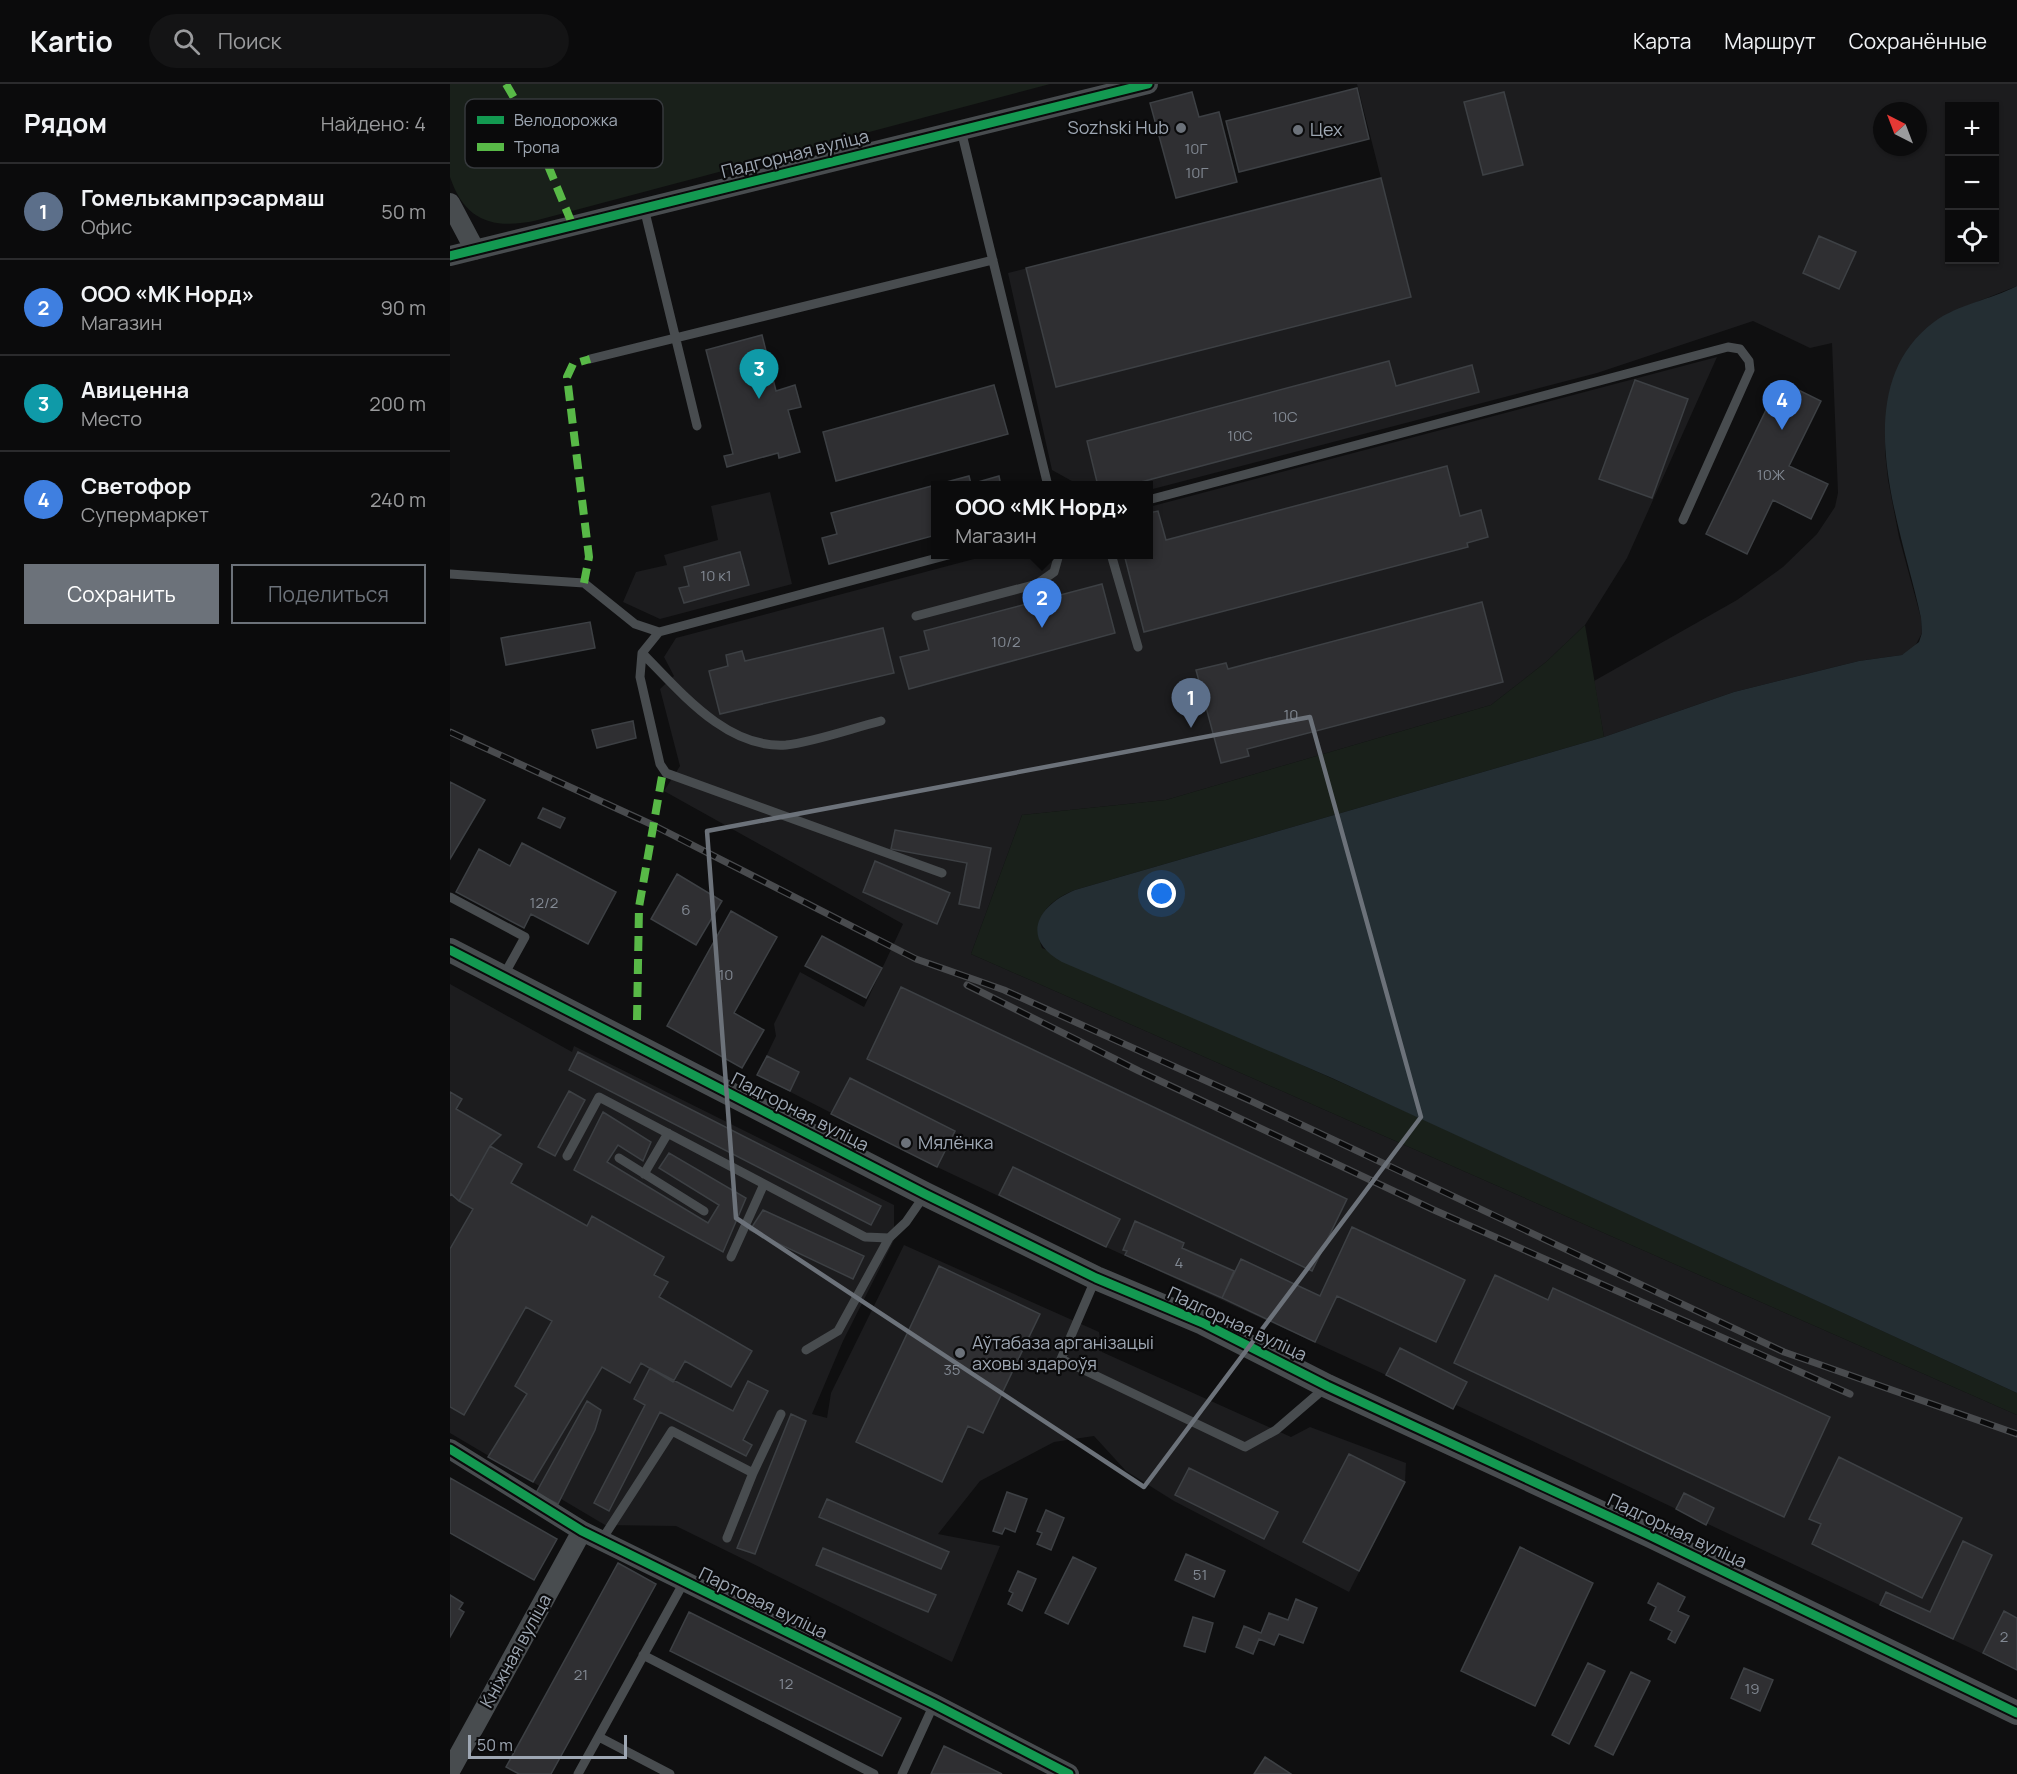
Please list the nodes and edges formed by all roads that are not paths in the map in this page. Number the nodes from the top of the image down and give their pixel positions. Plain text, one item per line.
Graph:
1 (1148, 84) edge
2 (961, 130) junction
3 (450, 202) edge
4 (644, 208) junction
5 (475, 250) junction
6 (450, 256) edge
7 (993, 260) junction
8 (675, 338) junction
9 (590, 359) dead end
10 (697, 426) dead end
11 (1047, 481) edge
12 (1153, 499) edge
13 (1683, 520) dead end
14 (937, 559) edge
15 (1058, 559) edge
16 (1112, 559) edge
17 (450, 574) edge
18 (916, 616) dead end
19 (658, 632) junction
20 (1138, 647) dead end
21 (642, 653) junction
22 (881, 721) dead end
23 (942, 873) dead end
24 (450, 897) edge
25 (450, 950) edge
26 (503, 977) junction
27 (668, 1133) junction
28 (567, 1156) dead end
29 (619, 1158) dead end
30 (644, 1174) junction
31 (764, 1184) junction
32 (925, 1194) junction
33 (704, 1211) dead end
34 (889, 1238) junction
35 (731, 1257) dead end
36 (1096, 1278) junction
37 (806, 1350) dead end
38 (1327, 1386) junction
39 (781, 1414) dead end
40 (450, 1449) edge
41 (753, 1473) junction
42 (582, 1531) junction
43 (727, 1538) dead end
44 (601, 1541) junction
45 (684, 1582) junction
46 (644, 1655) junction
47 (934, 1704) junction
48 (2017, 1713) edge
49 (599, 1737) junction
50 (450, 1770) edge
51 (578, 1774) edge
52 (670, 1774) edge
53 (874, 1774) edge
54 (902, 1774) edge
55 (1069, 1774) edge

1 - 2 street, Падгорная вуліца
2 - 4 street, Падгорная вуліца
2 - 7 lane
3 - 5 street
4 - 5 street, Падгорная вуліца
4 - 8 lane
5 - 6 street, Падгорная вуліца
7 - 8 lane
7 - 11 lane
8 - 9 lane
8 - 10 lane
12 - 13 lane
14 - 19 lane
15 - 18 lane
16 - 20 lane
17 - 19 lane
19 - 21 lane
21 - 22 lane
21 - 23 lane
24 - 26 lane
25 - 26 street, Падгорная вуліца
26 - 32 street, Падгорная вуліца
27 - 28 lane
27 - 30 lane
27 - 31 lane
29 - 30 lane
30 - 33 lane
31 - 34 lane
31 - 35 lane
32 - 34 lane
32 - 36 street, Падгорная вуліца
34 - 37 lane
36 - 38 street, Падгорная вуліца
36 - 38 lane
38 - 48 street, Падгорная вуліца
39 - 41 lane
40 - 42 street, Партовая вуліца
41 - 43 lane
41 - 44 lane
42 - 44 street, Партовая вуліца
42 - 50 street, Кніжная вуліца
44 - 45 street, Партовая вуліца
45 - 46 lane
45 - 47 street, Партовая вуліца
46 - 49 lane
46 - 53 lane
47 - 54 lane
47 - 55 street, Партовая вуліца
49 - 51 lane
49 - 52 lane

